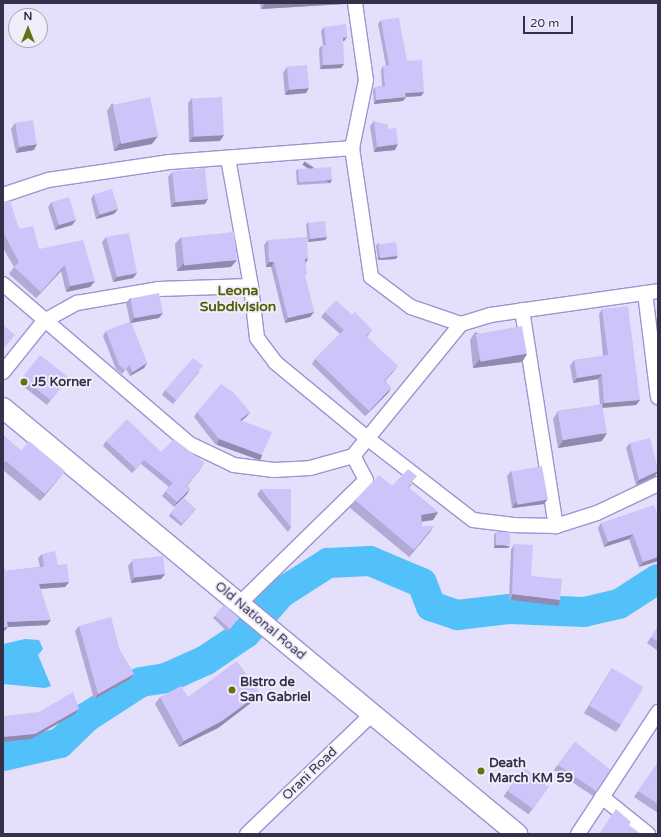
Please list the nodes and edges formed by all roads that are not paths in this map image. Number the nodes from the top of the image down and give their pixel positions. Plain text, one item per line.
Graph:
1 (355, 3) edge
2 (352, 148) junction
3 (228, 158) junction
4 (3, 195) edge
5 (3, 284) edge
6 (251, 286) junction
7 (652, 292) edge
8 (522, 310) junction
9 (44, 321) junction
10 (461, 324) junction
11 (3, 372) edge
12 (658, 397) edge
13 (3, 408) edge
14 (367, 438) junction
15 (353, 456) junction
16 (658, 484) edge
17 (556, 526) junction
18 (242, 606) junction
19 (658, 712) edge
20 (372, 714) junction
21 (602, 797) junction
22 (247, 834) edge
23 (517, 834) edge
24 (578, 834) edge
25 (648, 834) edge

1 - 2 street
2 - 3 street
2 - 10 street
3 - 4 street
3 - 6 street
5 - 9 street
6 - 9 street
6 - 14 street
7 - 8 street
7 - 12 street
8 - 10 street
8 - 17 street
9 - 11 street
9 - 15 street
10 - 14 street
13 - 18 main road, Old National Road
14 - 15 street
14 - 17 street
15 - 18 street
16 - 17 street
18 - 20 main road, Old National Road
19 - 21 street
20 - 22 street, Orani Road
20 - 23 main road, Old National Road
21 - 24 street
21 - 25 street

